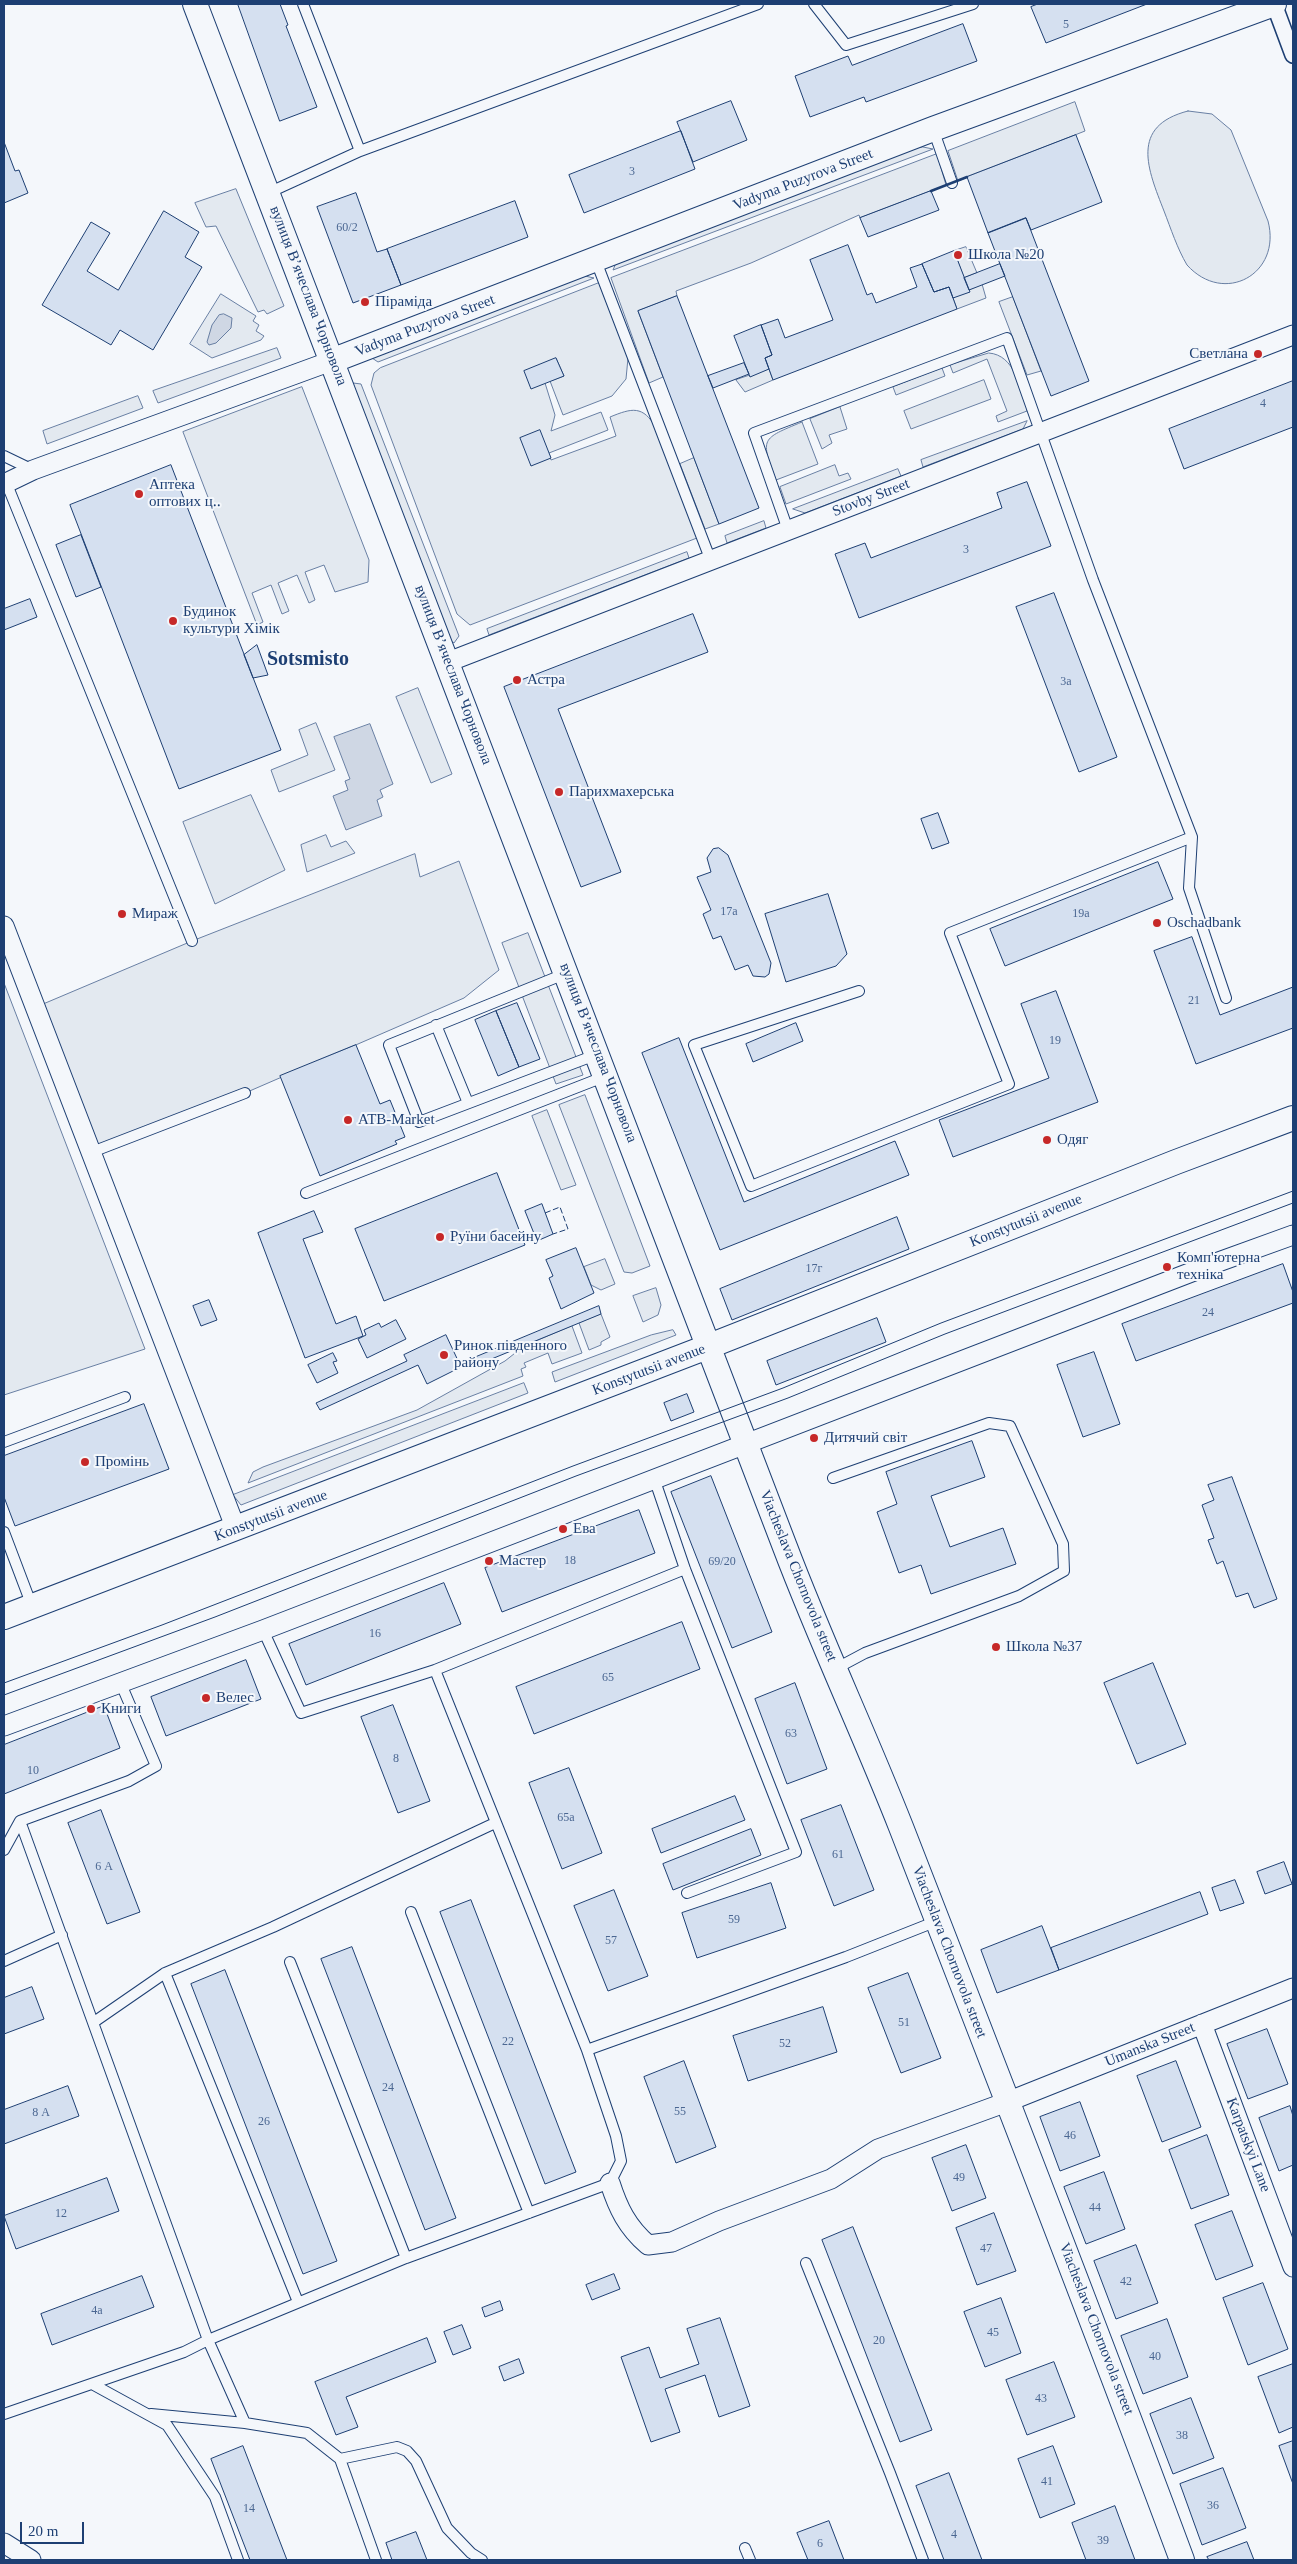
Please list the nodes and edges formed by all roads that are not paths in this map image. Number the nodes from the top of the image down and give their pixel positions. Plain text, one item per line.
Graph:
1 (195, 4) edge
2 (303, 4) edge
3 (758, 4) edge
4 (814, 4) edge
5 (973, 4) edge
6 (1274, 4) edge
7 (1293, 55) edge
8 (933, 129) junction
9 (360, 151) junction
10 (952, 183) dead end
11 (268, 193) junction
12 (596, 261) junction
13 (1293, 335) edge
14 (334, 360) junction
15 (1042, 432) junction
16 (4, 456) edge
17 (33, 470) junction
18 (5, 483) edge
19 (788, 530) junction
20 (711, 561) junction
21 (448, 662) junction
22 (1192, 837) junction
23 (4, 926) edge
24 (192, 941) dead end
25 (568, 973) junction
26 (859, 991) dead end
27 (1226, 998) dead end
28 (436, 1025) junction
29 (598, 1054) junction
30 (607, 1076) junction
31 (245, 1092) dead end
32 (468, 1103) junction
33 (1293, 1118) edge
34 (92, 1152) junction
35 (306, 1193) dead end
36 (1293, 1235) edge
37 (708, 1347) junction
38 (125, 1397) dead end
39 (4, 1442) edge
40 (746, 1443) junction
41 (654, 1478) junction
42 (833, 1478) dead end
43 (236, 1529) junction
44 (4, 1532) edge
45 (685, 1568) junction
46 (32, 1606) junction
47 (4, 1617) edge
48 (262, 1630) junction
49 (835, 1669) junction
50 (435, 1670) junction
51 (121, 1684) junction
52 (4, 1726) edge
53 (20, 1821) junction
54 (495, 1823) junction
55 (4, 1850) edge
56 (687, 1892) dead end
57 (411, 1912) dead end
58 (937, 1921) junction
59 (62, 1935) junction
60 (4, 1961) edge
61 (290, 1962) dead end
62 (165, 1973) junction
63 (1293, 1988) edge
64 (94, 2022) junction
65 (1202, 2024) junction
66 (587, 2050) junction
67 (1007, 2102) junction
68 (610, 2183) junction
69 (529, 2213) junction
70 (406, 2258) junction
71 (806, 2263) dead end
72 (1293, 2267) edge
73 (298, 2302) junction
74 (208, 2340) junction
75 (94, 2385) junction
76 (4, 2414) edge
77 (146, 2414) junction
78 (245, 2423) junction
79 (340, 2459) junction
80 (4, 2544) edge
81 (745, 2548) dead end
82 (31, 2560) edge
83 (238, 2560) edge
84 (376, 2560) edge
85 (482, 2560) edge
86 (750, 2560) edge
87 (923, 2560) edge
88 (1182, 2560) edge

1 - 11 street, вулиця Вʼячеслава Чорновола
2 - 9 lane
3 - 9 lane
4 - 5 lane
6 - 7 street
6 - 8 street, Vadyma Puzyrova Street
8 - 10 lane
8 - 12 street, Vadyma Puzyrova Street
9 - 11 lane
11 - 14 street, вулиця Вʼячеслава Чорновола
12 - 14 street, Vadyma Puzyrova Street
12 - 20 lane
13 - 15 street, Stovby Street
14 - 17 street
14 - 21 street, вулиця Вʼячеслава Чорновола
15 - 19 street, Stovby Street
15 - 19 lane
15 - 22 lane
16 - 17 lane
17 - 18 street
18 - 24 lane
19 - 20 street, Stovby Street
20 - 21 street, Stovby Street
21 - 25 street, вулиця Вʼячеслава Чорновола
22 - 26 lane
22 - 27 lane
23 - 34 street
25 - 28 lane
25 - 29 street, вулиця Вʼячеслава Чорновола
28 - 32 lane
28 - 32 lane
29 - 30 street, вулиця Вʼячеслава Чорновола
29 - 32 lane
30 - 35 lane
30 - 37 street, вулиця Вʼячеслава Чорновола
31 - 34 lane
33 - 37 street, Konstytutsii avenue
34 - 43 street
36 - 40 street
37 - 40 street, Viacheslava Chornovola street
37 - 43 street, Konstytutsii avenue
38 - 39 lane
40 - 41 street
40 - 49 street, Viacheslava Chornovola street
41 - 45 lane
41 - 48 street
42 - 49 lane
43 - 46 street, Konstytutsii avenue
44 - 46 lane
45 - 50 lane
45 - 56 lane
46 - 47 street, Konstytutsii avenue
48 - 50 lane
48 - 51 street
49 - 58 street, Viacheslava Chornovola street
50 - 54 lane
51 - 52 street
51 - 53 lane
53 - 55 lane
53 - 59 lane
54 - 62 lane
54 - 66 lane
57 - 69 lane
58 - 66 lane
58 - 67 street, Viacheslava Chornovola street
59 - 60 lane
59 - 64 lane
61 - 70 lane
62 - 64 lane
62 - 73 lane
63 - 65 street, Umanska Street
64 - 74 lane
65 - 67 street, Umanska Street
65 - 72 street, Karpatskyi Lane
66 - 68 lane
67 - 68 street, Umanska Street
67 - 88 street, Viacheslava Chornovola street
68 - 69 lane
69 - 70 lane
70 - 73 lane
71 - 87 lane
73 - 74 lane
74 - 75 lane
74 - 78 lane
75 - 76 lane
75 - 77 lane
77 - 78 lane
77 - 83 lane
78 - 79 lane
79 - 84 lane
79 - 85 lane
80 - 82 street
81 - 86 lane

